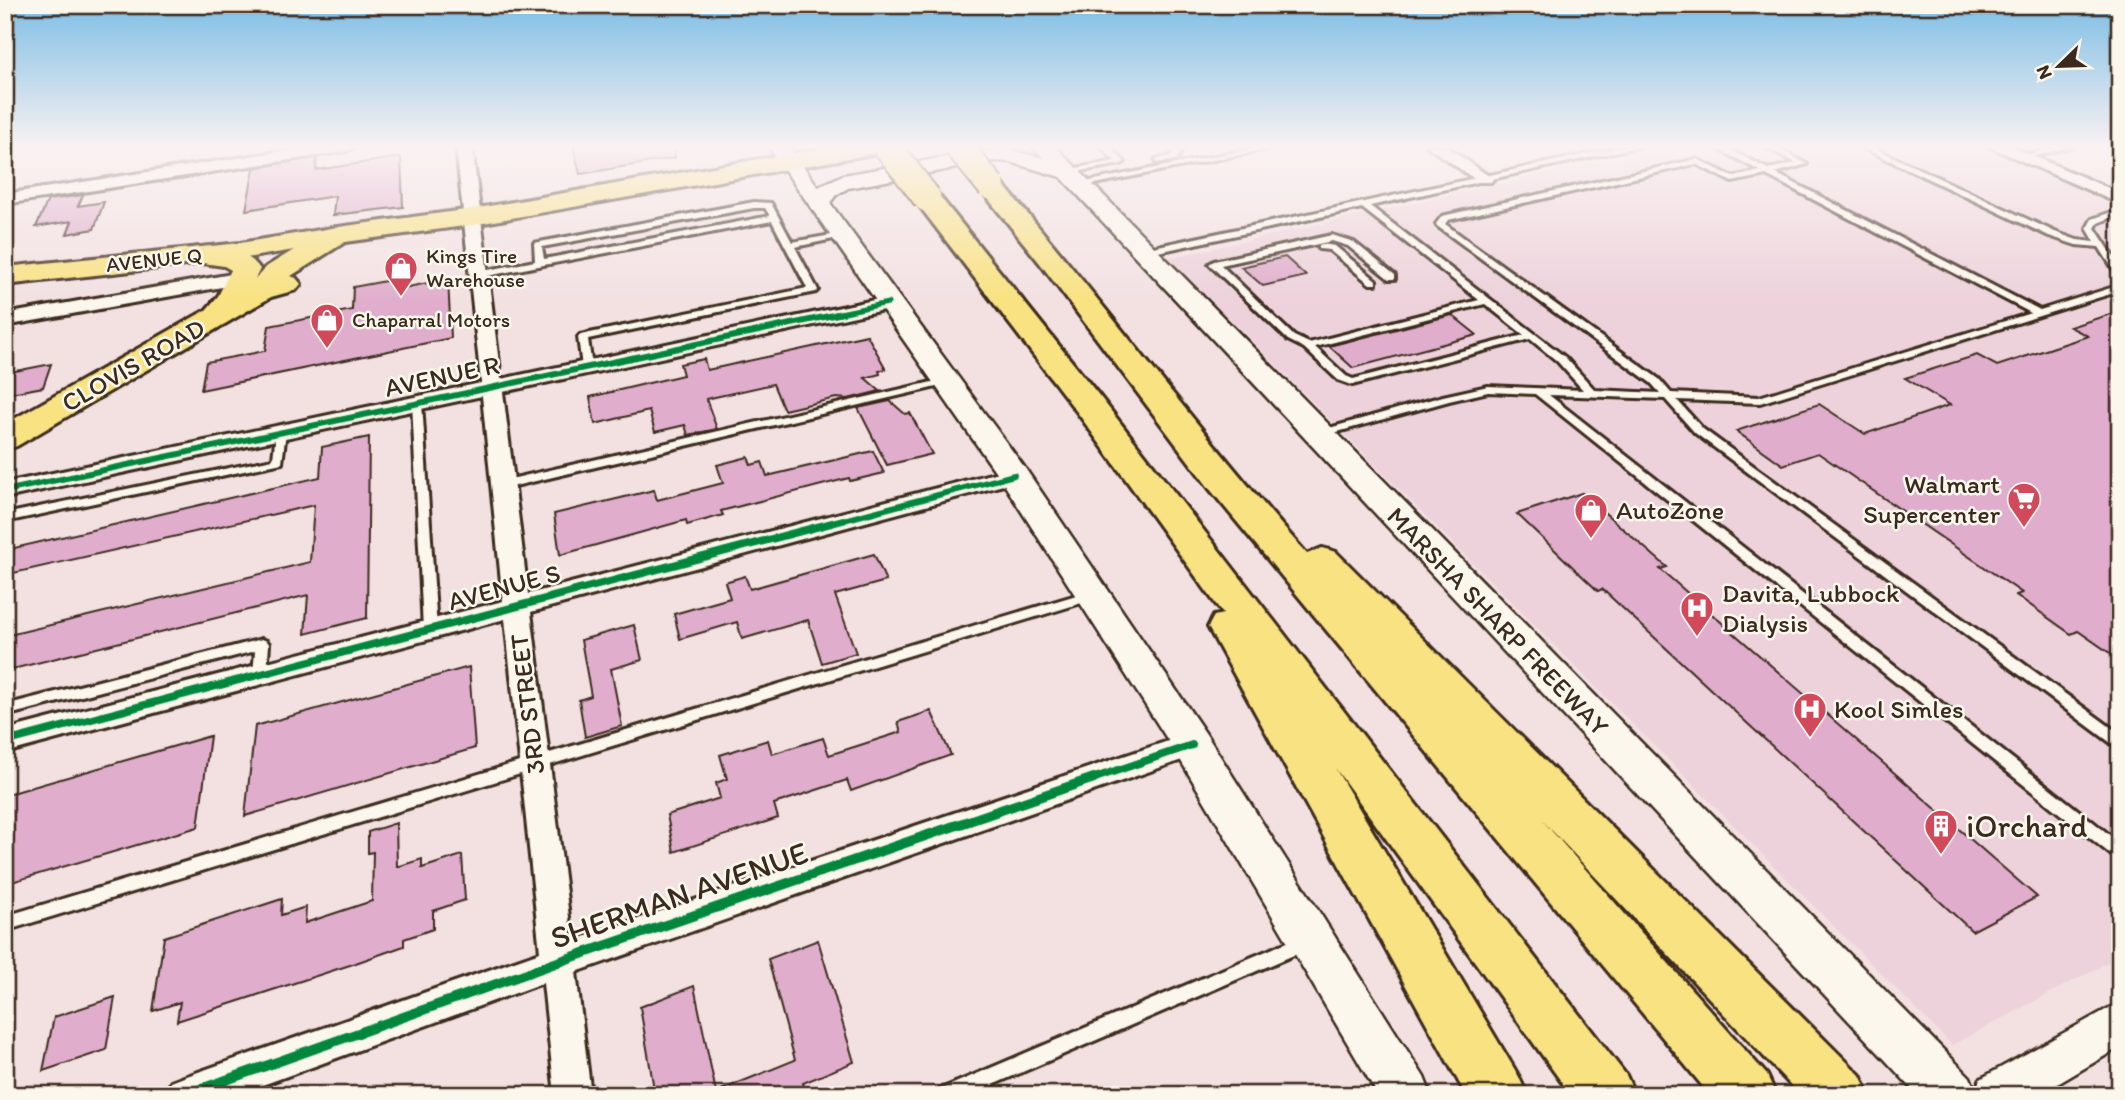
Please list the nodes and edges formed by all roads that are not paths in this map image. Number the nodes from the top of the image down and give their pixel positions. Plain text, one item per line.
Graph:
1 (470, 197) edge
2 (584, 197) edge
3 (813, 197) edge
4 (821, 197) edge
5 (926, 197) edge
6 (1006, 197) edge
7 (1092, 197) edge
8 (1400, 197) edge
9 (1537, 197) edge
10 (1815, 197) edge
11 (1973, 197) edge
12 (818, 204) junction
13 (1364, 205) junction
14 (2120, 211) edge
15 (775, 218) junction
16 (473, 225) junction
17 (840, 235) junction
18 (302, 239) junction
19 (789, 245) junction
20 (2101, 245) junction
21 (1322, 247) junction
22 (1144, 251) junction
23 (346, 252) junction
24 (199, 256) junction
25 (5, 260) edge
26 (540, 263) junction
27 (2120, 273) edge
28 (477, 275) junction
29 (1225, 275) junction
30 (5, 276) edge
31 (1373, 282) dead end
32 (252, 284) junction
33 (2120, 288) edge
34 (1485, 301) junction
35 (888, 303) junction
36 (2041, 314) junction
37 (5, 320) edge
38 (1531, 336) junction
39 (1308, 346) junction
40 (587, 367) junction
41 (945, 382) junction
42 (490, 387) junction
43 (1537, 390) junction
44 (1592, 393) junction
45 (1670, 398) junction
46 (417, 403) junction
47 (281, 432) junction
48 (1319, 434) junction
49 (5, 439) edge
50 (1014, 475) junction
51 (1145, 479) junction
52 (1222, 480) junction
53 (502, 485) junction
54 (5, 491) edge
55 (5, 518) edge
56 (1093, 595) junction
57 (516, 606) junction
58 (430, 629) junction
59 (260, 674) junction
60 (5, 711) edge
61 (2120, 742) edge
62 (5, 743) edge
63 (1192, 745) junction
64 (534, 762) junction
65 (2120, 852) edge
66 (5, 924) edge
67 (1311, 940) junction
68 (558, 962) junction
69 (2120, 1023) edge
70 (184, 1095) edge
71 (573, 1095) edge
72 (947, 1095) edge
73 (1406, 1095) edge
74 (1498, 1095) edge
75 (1606, 1095) edge
76 (1747, 1095) edge
77 (1840, 1095) edge
78 (1952, 1095) edge
79 (1996, 1095) edge

1 - 16 street, 3RD STREET
2 - 16 main road, CLOVIS ROAD
3 - 12 main road
4 - 12 main road
5 - 51 main road
6 - 52 main road
7 - 22 main road, MARSHA SHARP FREEWAY
8 - 13 lane
9 - 45 lane
10 - 36 lane
11 - 20 lane
12 - 17 main road
13 - 22 lane
13 - 34 lane
14 - 20 lane
15 - 19 lane
15 - 26 lane
15 - 26 lane
16 - 23 main road, CLOVIS ROAD
16 - 28 street, 3RD STREET
17 - 19 lane
17 - 35 main road
18 - 23 main road, AVENUE Q
18 - 24 main road, AVENUE Q
18 - 25 main road, AVENUE Q
19 - 40 lane
20 - 27 lane
21 - 29 lane
21 - 29 lane
21 - 31 lane
22 - 48 main road, MARSHA SHARP FREEWAY
23 - 32 main road, CLOVIS ROAD
24 - 30 main road, AVENUE Q
24 - 32 main road
26 - 28 lane
28 - 42 street, 3RD STREET
29 - 39 lane
32 - 37 street, AVENUE Q
32 - 49 main road, CLOVIS ROAD
33 - 36 lane
34 - 38 lane
34 - 39 lane
35 - 40 street, AVENUE R
35 - 41 main road
36 - 45 lane
38 - 39 lane
38 - 44 lane
40 - 42 street, AVENUE R
41 - 50 main road
41 - 53 lane
42 - 46 street, AVENUE R
42 - 53 street, 3RD STREET
43 - 44 lane
43 - 48 lane
43 - 65 lane
44 - 45 lane
45 - 61 lane
46 - 47 street, AVENUE R
46 - 58 lane
47 - 54 street, AVENUE R
47 - 55 lane
48 - 78 main road, MARSHA SHARP FREEWAY
50 - 56 main road
50 - 57 street, AVENUE S
51 - 74 main road
51 - 75 main road
52 - 76 main road
52 - 77 main road
53 - 57 street, 3RD STREET
56 - 63 main road
56 - 64 lane
57 - 58 street, AVENUE S
57 - 64 street, 3RD STREET
58 - 59 street, AVENUE S
59 - 60 lane
59 - 62 street, AVENUE S
63 - 67 main road
63 - 68 street, SHERMAN AVENUE
64 - 66 lane
64 - 68 street, 3RD STREET
67 - 72 lane
67 - 73 main road
68 - 70 street, SHERMAN AVENUE
68 - 71 street, 3RD STREET
69 - 79 street

